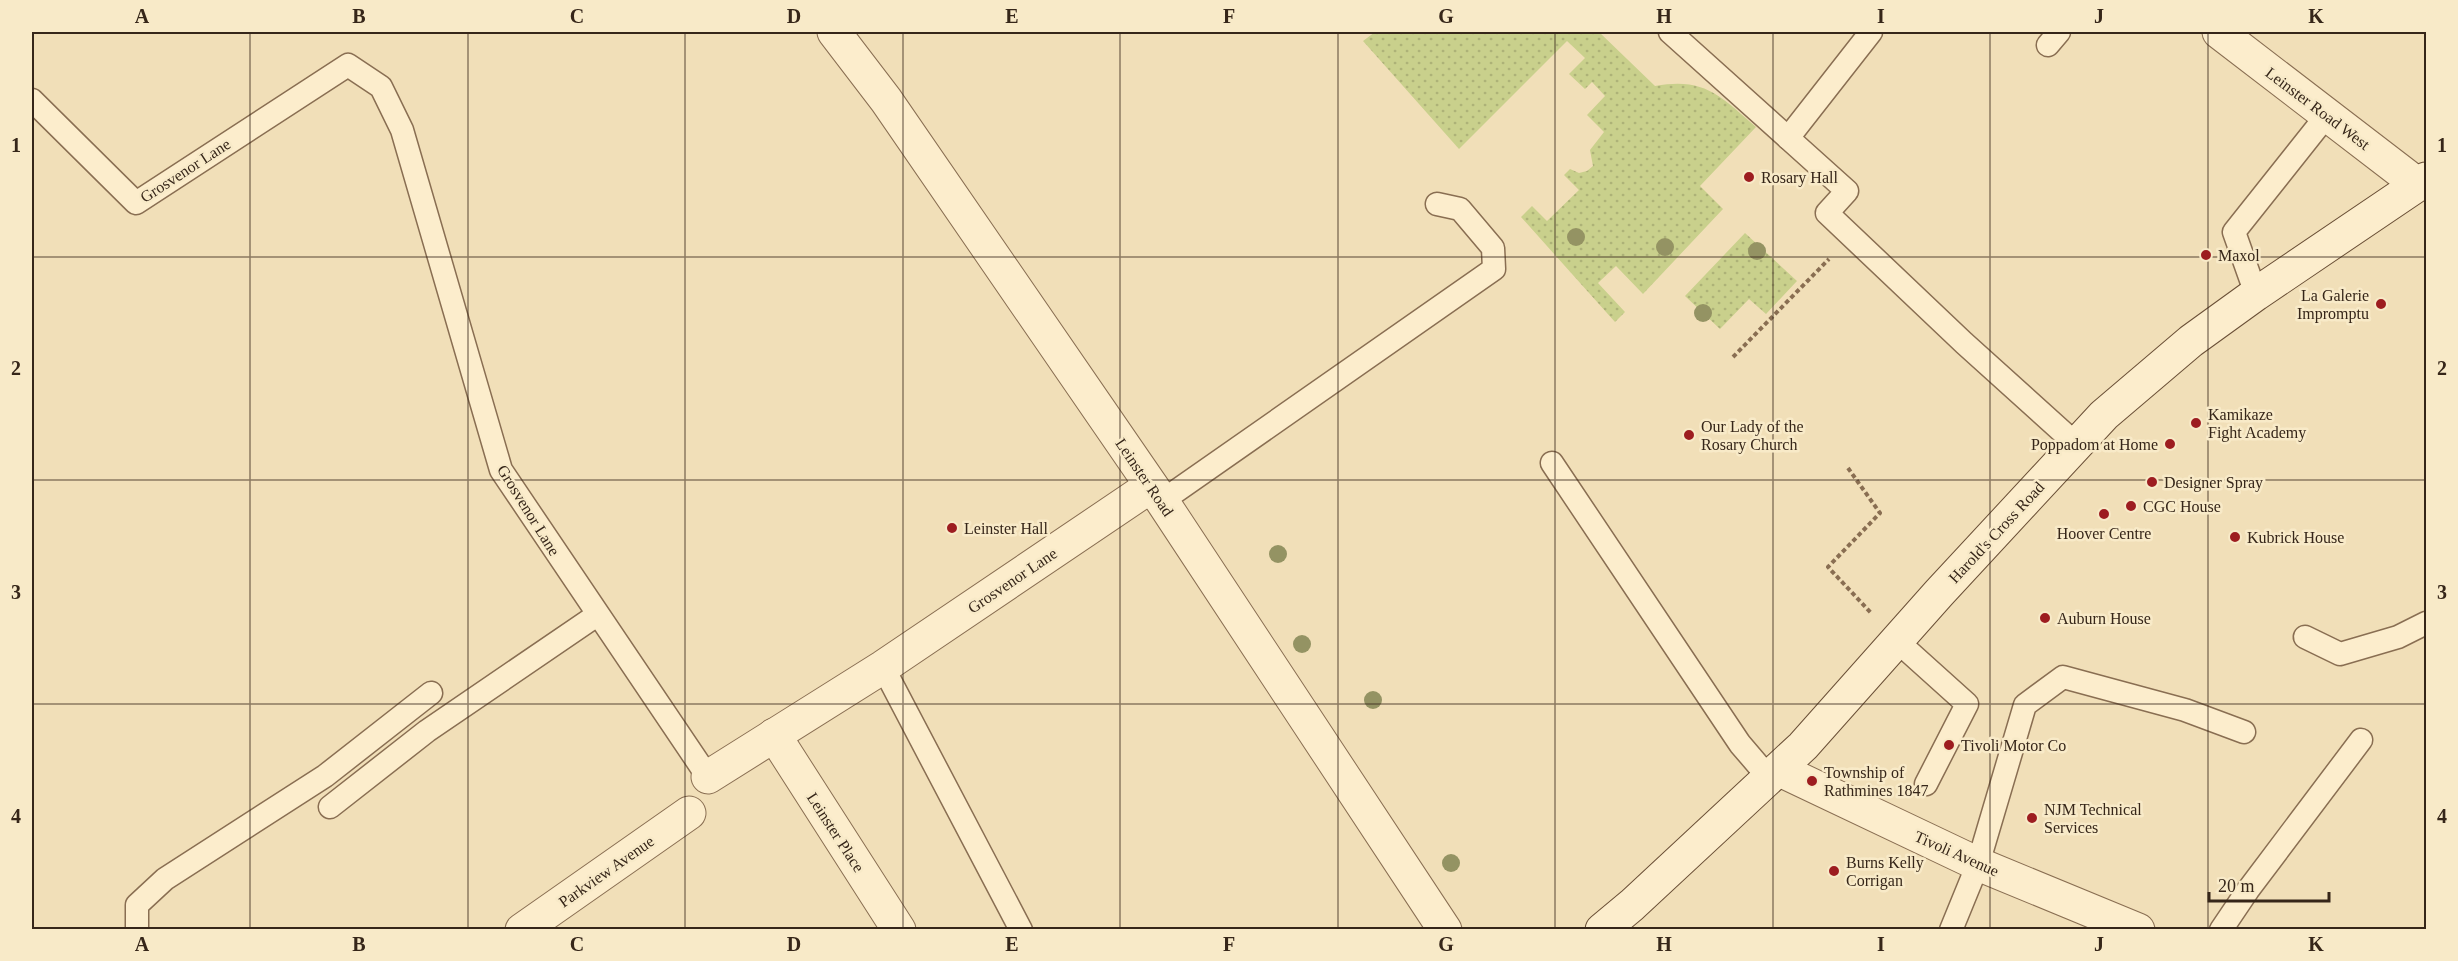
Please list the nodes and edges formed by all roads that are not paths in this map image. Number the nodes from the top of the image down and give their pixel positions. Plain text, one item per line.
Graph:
1 (834, 32) edge
2 (1670, 32) edge
3 (1871, 32) edge
4 (2219, 32) edge
5 (32, 100) edge
6 (2327, 115) junction
7 (1788, 138) junction
8 (2422, 181) edge
9 (1437, 204) dead end
10 (2256, 294) junction
11 (2076, 445) junction
12 (1552, 463) dead end
13 (1157, 493) junction
14 (597, 615) junction
15 (2427, 623) edge
16 (2305, 637) dead end
17 (1898, 641) junction
18 (883, 668) junction
19 (431, 693) dead end
20 (2244, 732) dead end
21 (774, 735) junction
22 (2361, 740) dead end
23 (1775, 775) junction
24 (708, 777) joint
25 (1926, 784) dead end
26 (330, 807) dead end
27 (689, 813) dead end
28 (1978, 864) junction
29 (137, 930) edge
30 (522, 930) edge
31 (899, 930) edge
32 (1021, 930) edge
33 (1445, 930) edge
34 (1602, 930) edge
35 (1951, 930) edge
36 (2138, 930) edge
37 (2221, 930) edge

1 - 13 street, Leinster Road
2 - 7 lane
3 - 7 lane
4 - 6 street, Leinster Road West
5 - 14 lane, Grosvenor Lane
6 - 8 street, Leinster Road West
6 - 10 lane
7 - 11 lane
8 - 10 street, Harold's Cross Road
9 - 13 lane
10 - 11 street, Harold's Cross Road
11 - 17 street, Harold's Cross Road
12 - 23 lane
13 - 18 street, Grosvenor Lane
13 - 33 street, Leinster Road
14 - 24 lane, Grosvenor Lane
14 - 26 lane
15 - 16 lane
17 - 23 street, Harold's Cross Road
17 - 25 lane
18 - 21 street, Grosvenor Lane
18 - 32 lane
19 - 29 lane
20 - 28 lane
21 - 24 street, Grosvenor Lane
21 - 31 street, Leinster Place
22 - 37 lane
23 - 28 street, Tivoli Avenue
23 - 34 street, Harold's Cross Road
27 - 30 street, Parkview Avenue
28 - 35 lane
28 - 36 street, Tivoli Avenue

